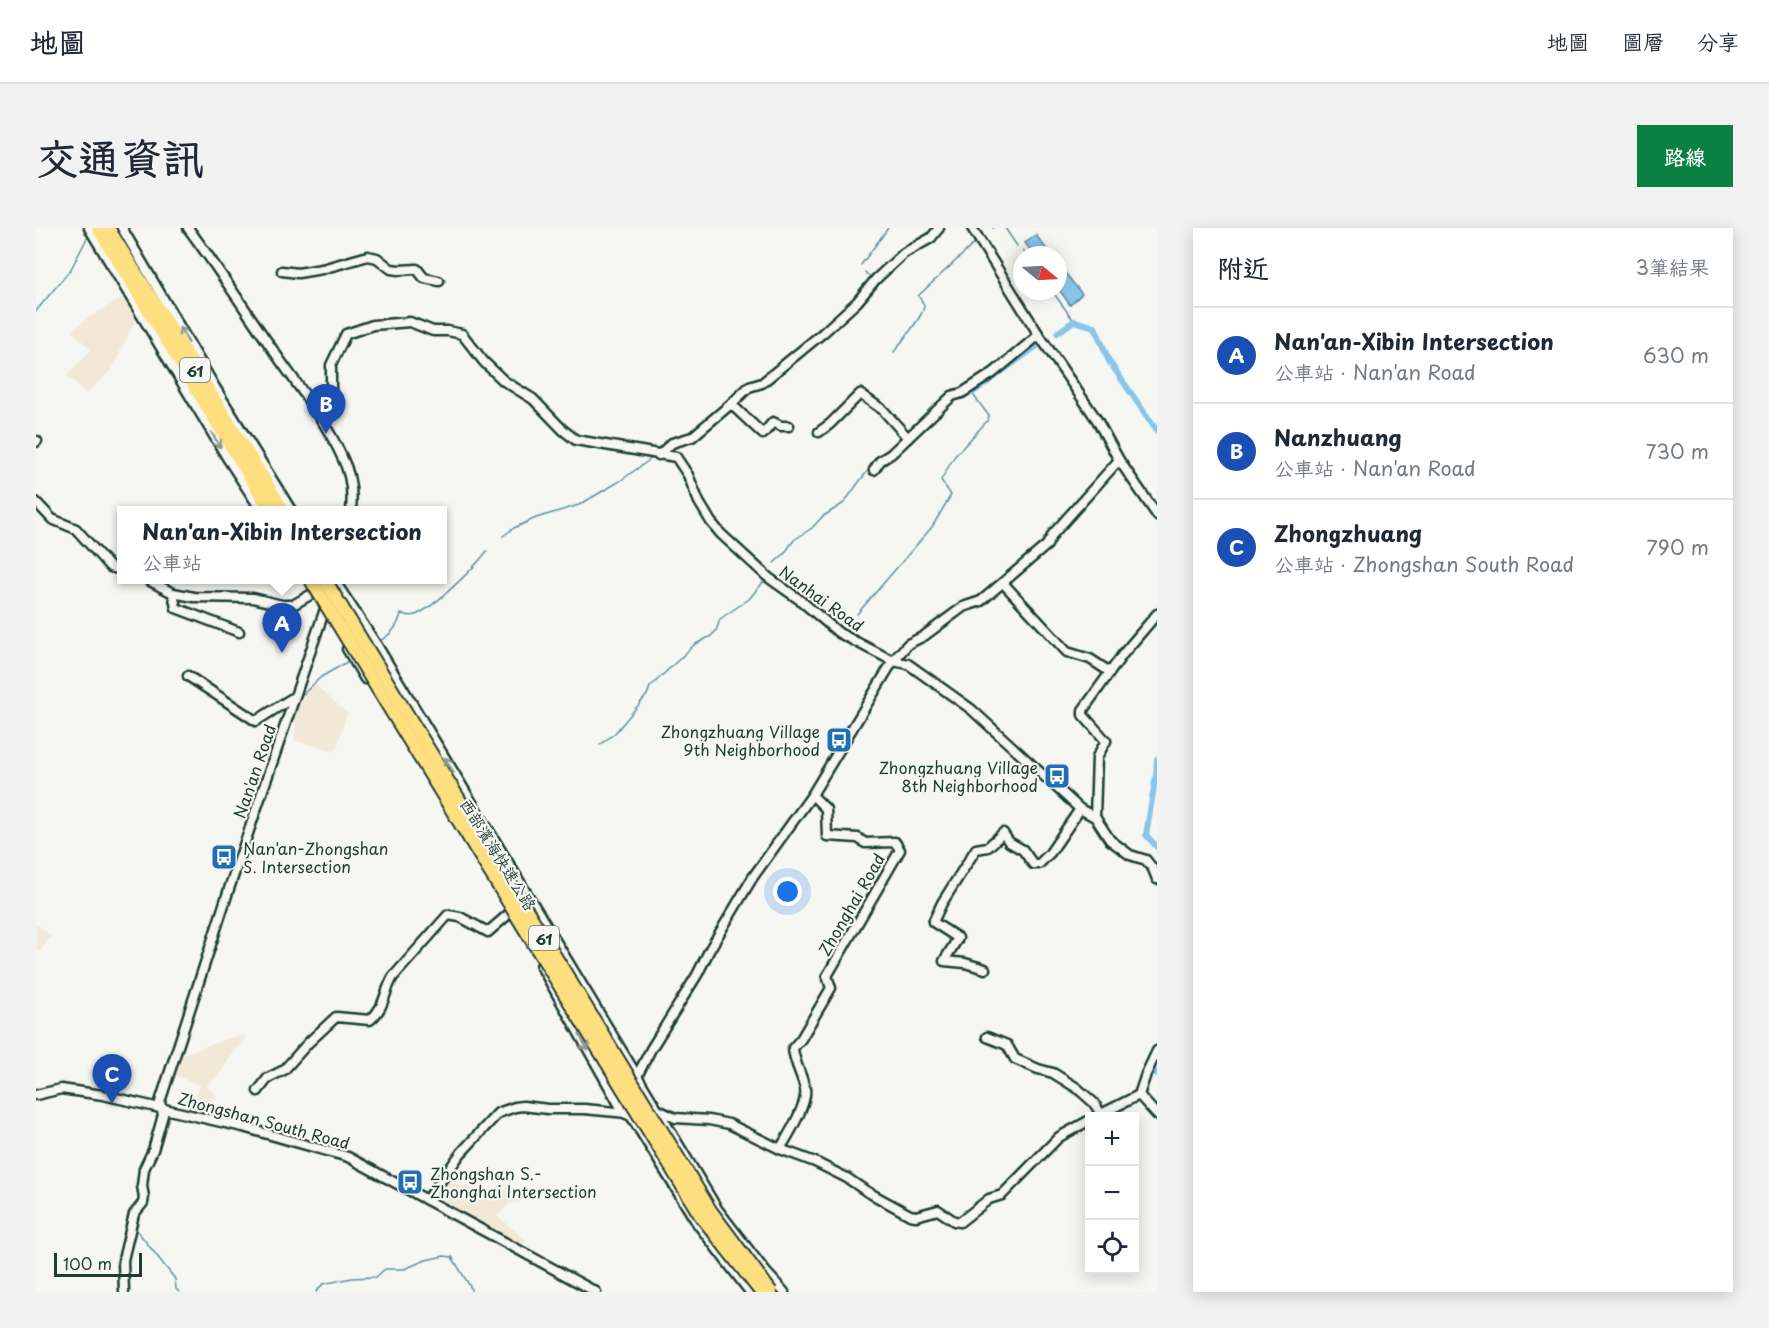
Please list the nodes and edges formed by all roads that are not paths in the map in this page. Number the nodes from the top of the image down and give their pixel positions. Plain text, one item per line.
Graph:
1 (89, 228) edge
2 (98, 228) edge
3 (108, 228) edge
4 (122, 228) edge
5 (188, 228) edge
6 (939, 228) edge
7 (972, 228) edge
8 (282, 271) dead end
9 (439, 281) dead end
10 (1039, 336) junction
11 (732, 404) junction
12 (322, 421) junction
13 (789, 426) dead end
14 (819, 432) dead end
15 (908, 438) junction
16 (659, 455) junction
17 (1119, 460) junction
18 (874, 470) dead end
19 (36, 502) edge
20 (258, 506) edge
21 (268, 506) edge
22 (281, 506) edge
23 (289, 506) edge
24 (351, 506) edge
25 (1157, 515) edge
26 (117, 569) edge
27 (1003, 583) junction
28 (157, 584) edge
29 (307, 584) edge
30 (314, 584) edge
31 (328, 584) edge
32 (328, 584) edge
33 (334, 584) edge
34 (338, 584) edge
35 (174, 593) junction
36 (313, 593) junction
37 (324, 611) junction
38 (1157, 614) edge
39 (239, 632) dead end
40 (893, 661) junction
41 (1110, 672) junction
42 (188, 676) dead end
43 (295, 696) junction
44 (812, 795) junction
45 (1080, 808) junction
46 (1095, 817) junction
47 (1157, 856) edge
48 (1146, 860) junction
49 (1157, 879) edge
50 (511, 912) junction
51 (985, 969) dead end
52 (987, 1037) dead end
53 (1157, 1051) edge
54 (637, 1076) junction
55 (258, 1091) dead end
56 (36, 1095) edge
57 (1139, 1095) junction
58 (163, 1109) junction
59 (657, 1110) junction
60 (1098, 1112) edge
61 (1105, 1112) edge
62 (624, 1113) junction
63 (1157, 1116) edge
64 (1085, 1122) edge
65 (780, 1149) junction
66 (427, 1200) junction
67 (124, 1292) edge
68 (596, 1292) edge
69 (750, 1292) edge
70 (761, 1292) edge
71 (771, 1292) edge
72 (784, 1292) edge

1 -> 20 street
2 - 21 highway, 61
3 - 22 highway, 61
23 -> 4 street
5 - 12 street
6 - 11 street
7 - 10 street
8 - 9 street
10 - 15 street
10 - 17 street
11 - 13 street
11 - 16 street
12 - 16 street, Nanhai Road
12 - 24 street
14 - 15 street
15 - 18 street
16 - 40 street, Nanhai Road
17 - 25 street
17 - 27 street
19 - 26 street
27 - 40 street
27 - 41 street
28 - 35 street
29 - 36 street
30 - 70 highway, 西部濱海快速公路 / 61, bridge
31 - 36 street
32 - 71 highway, 西部濱海快速公路 / 61, bridge
33 - 37 street, Nan'an Road
54 -> 34 street
35 - 36 street
35 - 39 street
36 - 37 street
37 - 43 street, Nan'an Road
37 - 50 street
38 - 41 street
40 - 44 street
40 - 45 street, Nanhai Road
41 - 46 street
42 - 43 street
43 - 58 street, Nan'an Road
44 - 54 street
44 - 65 street, Zhonghai Road
45 - 46 street, Nanhai Road
45 - 51 street
46 - 48 street, Nanhai Road
47 - 48 street
48 - 49 street
50 - 55 street
50 -> 62 street
52 - 60 street
53 - 57 street
54 - 59 street
54 - 62 street
56 - 58 street, Zhongshan South Road
57 - 61 street
57 - 63 street
58 - 66 street, Zhongshan South Road
58 - 67 street, Nan'an Road
59 - 62 street
59 - 65 street
59 - 72 street
62 - 66 street
62 - 69 street
64 - 65 street
66 - 68 street, Zhongshan South Road

